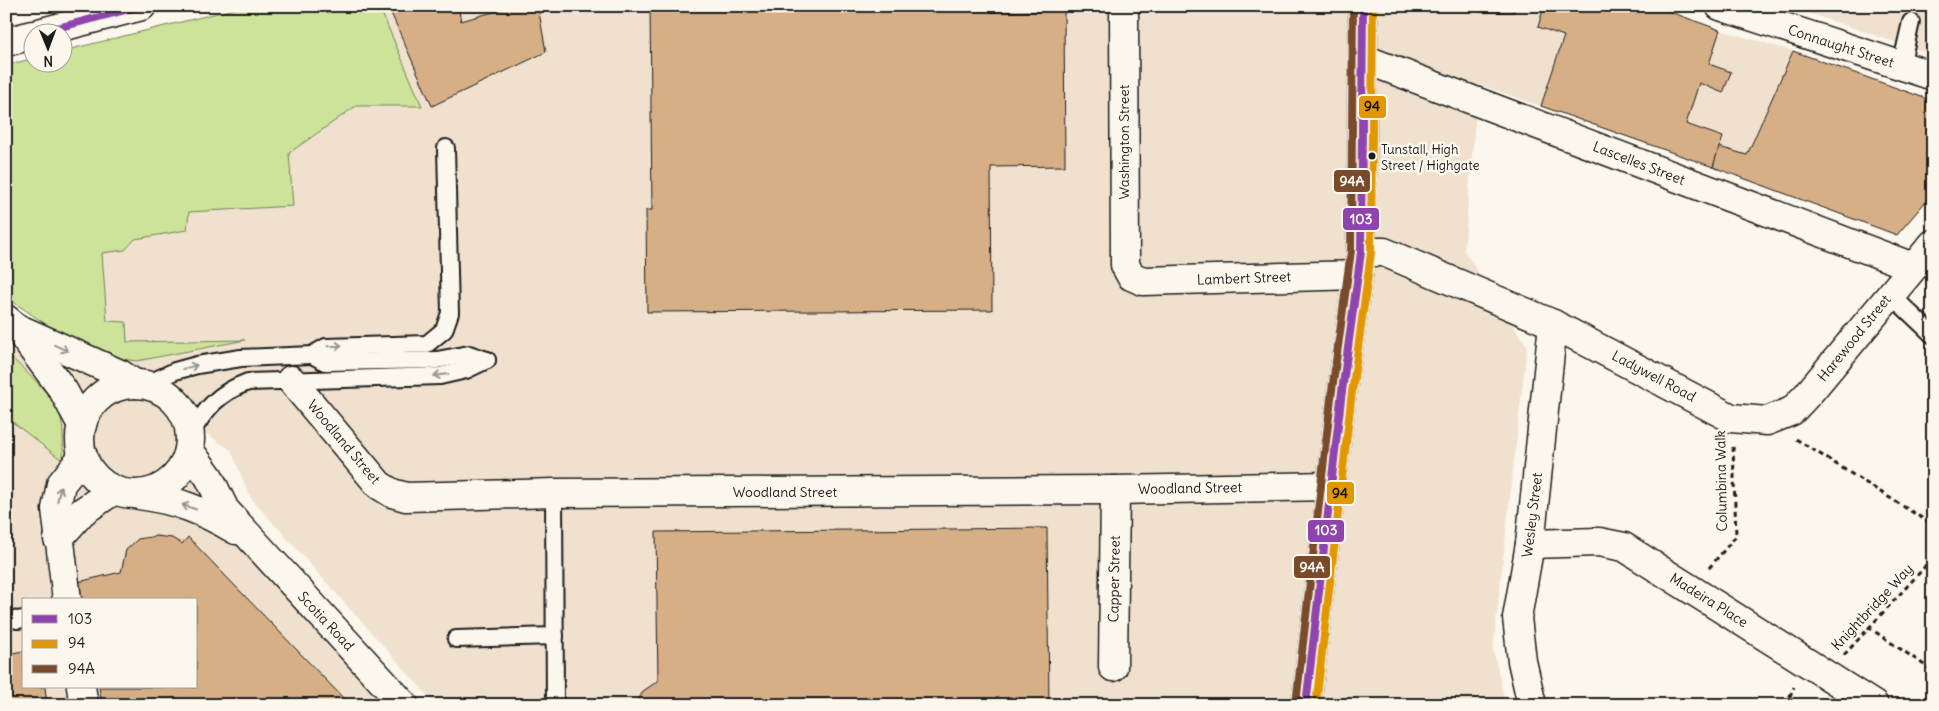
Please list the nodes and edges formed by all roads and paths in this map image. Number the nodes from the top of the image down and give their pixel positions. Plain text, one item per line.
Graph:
1 (142, 6) edge
2 (1124, 6) edge
3 (1363, 6) edge
4 (1720, 6) edge
5 (1911, 22) dead end
6 (72, 24) edge
7 (22, 38) edge
8 (6, 42) edge
9 (1364, 59) junction
10 (1901, 66) junction
11 (1933, 76) edge
12 (446, 148) dead end
13 (1933, 244) edge
14 (1360, 263) junction
15 (1913, 267) junction
16 (1131, 276) joint
17 (1890, 294) junction
18 (12, 323) edge
19 (1553, 324) junction
20 (1933, 335) edge
21 (312, 355) junction
22 (290, 368) junction
23 (140, 385) junction
24 (1732, 418) junction
25 (1767, 421) junction
26 (82, 425) junction
27 (190, 442) junction
28 (83, 456) junction
29 (1332, 486) junction
30 (1115, 490) junction
31 (123, 492) junction
32 (554, 493) junction
33 (1933, 525) edge
34 (248, 537) junction
35 (58, 539) junction
36 (1530, 544) junction
37 (1933, 554) edge
38 (1693, 589) junction
39 (67, 598) edge
40 (6, 618) edge
41 (22, 619) edge
42 (1868, 628) junction
43 (555, 636) junction
44 (456, 639) dead end
45 (1113, 667) dead end
46 (1933, 671) edge
47 (1827, 673) junction
48 (81, 688) edge
49 (84, 705) edge
50 (404, 705) edge
51 (555, 705) edge
52 (1306, 705) edge
53 (1532, 705) edge
54 (1874, 705) edge

1 - 6 street
2 - 16 street, Washington Street
3 - 9 street
4 - 10 street, Connaught Street
5 - 10 lane
7 - 8 street
9 - 14 street
9 - 15 street, Lascelles Street
10 - 11 street, Connaught Street
21 -> 12 lane
13 - 15 street, Harewood Street
14 - 16 street, Lambert Street
14 - 19 street, Ladywell Road
14 - 29 street
15 - 17 street, Harewood Street
17 - 20 lane
17 - 25 street, Harewood Street
18 -> 23 street
18 - 26 street
19 - 24 street, Ladywell Road
19 - 36 street, Wesley Street
21 - 22 lane
21 -> 22 lane
23 -> 22 lane
22 - 27 lane
22 - 32 street, Woodland Street
23 - 26 street
23 - 27 street
24 - 25 street, Ladywell Road
24 - 38 path, Columbina Walk
25 - 33 path
26 - 28 street
27 - 31 street
27 - 34 street, Scotia Road
28 - 31 street
35 -> 28 street
29 - 30 street, Woodland Street
29 - 52 street
30 - 32 street, Woodland Street
30 - 45 street, Capper Street
34 -> 31 street, Scotia Road
31 - 35 street
32 - 43 lane
34 - 50 street, Scotia Road
35 - 39 street
36 - 38 street, Madeira Place
36 - 53 street, Wesley Street
37 - 42 path, Knightbridge Way
38 - 47 street, Madeira Place
40 - 41 lane
42 - 46 path
42 - 47 path, Knightbridge Way
43 - 44 lane
43 - 51 lane
47 - 54 street, Madeira Place
48 - 49 street

